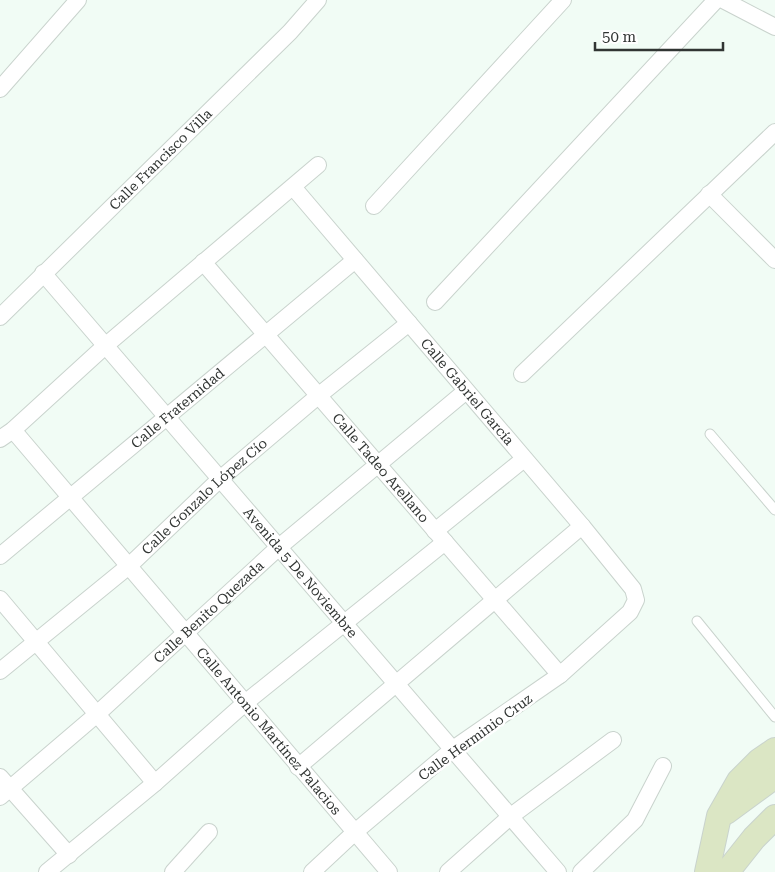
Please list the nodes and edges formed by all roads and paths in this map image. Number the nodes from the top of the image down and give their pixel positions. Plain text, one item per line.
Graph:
1 (78, 0) edge
2 (318, 0) edge
3 (563, 0) edge
4 (716, 0) edge
5 (723, 0) edge
6 (775, 27) edge
7 (2, 82) edge
8 (775, 132) edge
9 (318, 165) dead end
10 (293, 187) junction
11 (709, 194) junction
12 (374, 206) dead end
13 (355, 260) junction
14 (775, 260) edge
15 (203, 262) junction
16 (44, 273) junction
17 (435, 302) dead end
18 (0, 317) edge
19 (409, 323) junction
20 (266, 334) junction
21 (105, 346) junction
22 (522, 374) dead end
23 (466, 390) junction
24 (318, 396) junction
25 (166, 416) junction
26 (13, 430) junction
27 (710, 434) dead end
28 (0, 440) edge
29 (524, 459) junction
30 (378, 464) junction
31 (220, 479) junction
32 (70, 497) junction
33 (775, 510) edge
34 (582, 526) junction
35 (440, 536) junction
36 (279, 547) junction
37 (0, 556) edge
38 (130, 565) junction
39 (0, 599) edge
40 (495, 599) junction
41 (636, 600) joint
42 (697, 621) dead end
43 (345, 623) junction
44 (186, 633) junction
45 (36, 642) junction
46 (0, 671) edge
47 (560, 675) junction
48 (397, 684) junction
49 (245, 703) junction
50 (96, 715) junction
51 (775, 717) edge
52 (613, 740) dead end
53 (453, 750) junction
54 (775, 750) edge
55 (664, 766) dead end
56 (298, 767) junction
57 (775, 776) edge
58 (155, 783) junction
59 (4, 788) edge
60 (775, 802) edge
61 (510, 816) junction
62 (719, 816) junction
63 (775, 818) edge
64 (209, 832) dead end
65 (355, 832) junction
66 (754, 838) junction
67 (69, 855) junction
68 (188, 855) junction
69 (731, 870) edge
70 (47, 872) edge
71 (173, 872) edge
72 (180, 872) edge
73 (312, 872) edge
74 (389, 872) edge
75 (448, 872) edge
76 (558, 872) edge
77 (581, 872) edge
78 (707, 872) edge

1 - 7 street
2 - 16 street, Calle Francisco Villa
3 - 12 street
4 - 17 street
5 - 6 street
8 - 11 street
9 - 10 street
10 - 13 street, Calle Gabriel García
10 - 15 street
11 - 14 street
11 - 22 street
13 - 19 street, Calle Gabriel García
13 - 20 street, Calle Fraternidad
15 - 20 street, Calle Tadeo Arellano
15 - 21 street
16 - 18 street, Calle Francisco Villa
16 - 21 street, Avenida 5 De Noviembre
19 - 23 street, Calle Gabriel García
19 - 24 street, Calle Gonzalo López Cío
20 - 24 street, Calle Tadeo Arellano
20 - 25 street, Calle Fraternidad
21 - 25 street, Avenida 5 De Noviembre
21 - 26 street
23 - 29 street, Calle Gabriel García
23 - 30 street, Calle Benito Quezada
24 - 30 street, Calle Tadeo Arellano
24 - 31 street, Calle Gonzalo López Cío
25 - 31 street, Avenida 5 De Noviembre
25 - 32 street, Calle Fraternidad
26 - 28 street
26 - 32 street, Calle Antonio Martínez Palacios
27 - 33 lane
29 - 34 street, Calle Gabriel García
29 - 35 street
30 - 35 street, Calle Tadeo Arellano
30 - 36 street, Calle Benito Quezada
31 - 36 street, Avenida 5 De Noviembre
31 - 38 street, Calle Gonzalo López Cío
32 - 37 street, Calle Fraternidad
32 - 38 street, Calle Antonio Martínez Palacios
34 - 40 street
34 - 41 street, Calle Gabriel García
35 - 40 street, Calle Tadeo Arellano
35 - 43 street
36 - 43 street, Avenida 5 De Noviembre
36 - 44 street, Calle Benito Quezada
38 - 44 street, Calle Antonio Martínez Palacios
38 - 45 street, Calle Gonzalo López Cío
39 - 45 street
40 - 47 street, Calle Tadeo Arellano
40 - 48 street
41 - 47 street, Calle Herminio Cruz
42 - 51 lane
43 - 48 street, Avenida 5 De Noviembre
43 - 49 street
44 - 49 street, Calle Antonio Martínez Palacios
44 - 50 street, Calle Benito Quezada
45 - 46 street, Calle Gonzalo López Cío
45 - 50 street
47 - 53 street, Calle Herminio Cruz
48 - 53 street, Avenida 5 De Noviembre
48 - 56 street
49 - 56 street, Calle Antonio Martínez Palacios
49 - 58 street
50 - 58 street
50 - 59 street, Calle Benito Quezada
52 - 61 street
53 - 61 street, Avenida 5 De Noviembre
53 - 65 street, Calle Herminio Cruz
54 - 62 main road
55 - 77 street
56 - 65 street, Calle Antonio Martínez Palacios
57 - 62 main road
58 - 67 street
59 - 67 street
60 - 66 main road
61 - 75 street
61 - 76 street, Avenida 5 De Noviembre
62 - 78 main road
63 - 66 main road
64 - 68 street
65 - 73 street, Calle Herminio Cruz
65 - 74 street, Calle Antonio Martínez Palacios
66 - 69 main road
67 - 70 street
68 - 71 street
68 - 72 street

